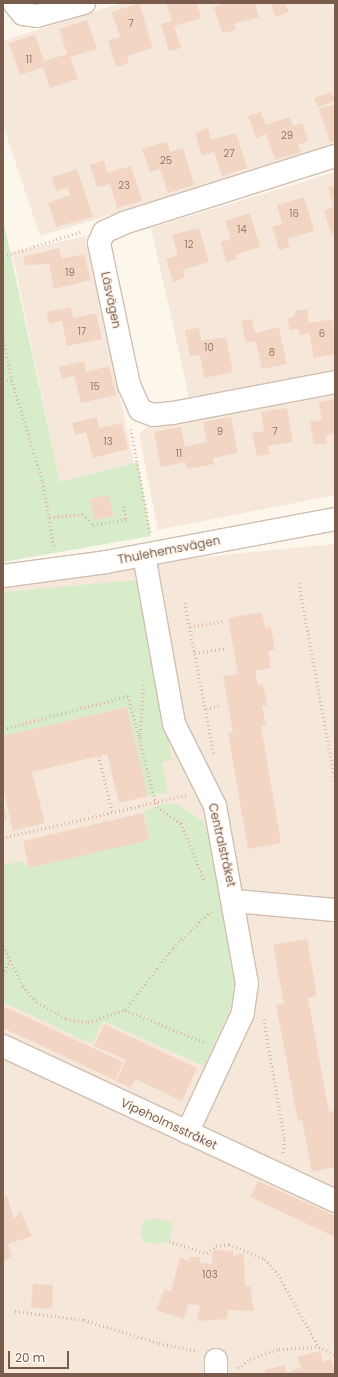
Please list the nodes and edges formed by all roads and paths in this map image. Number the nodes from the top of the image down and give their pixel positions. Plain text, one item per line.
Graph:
1 (14, 3) edge
2 (84, 3) edge
3 (335, 156) edge
4 (104, 232) junction
5 (3, 256) edge
6 (3, 337) edge
7 (12, 380) junction
8 (3, 381) edge
9 (335, 382) edge
10 (140, 410) junction
11 (123, 506) dead end
12 (50, 517) junction
13 (335, 519) edge
14 (148, 545) junction
15 (57, 569) junction
16 (3, 576) edge
17 (299, 583) dead end
18 (185, 604) dead end
19 (223, 621) dead end
20 (190, 628) junction
21 (226, 648) dead end
22 (195, 653) junction
23 (144, 681) dead end
24 (219, 706) dead end
25 (206, 709) junction
26 (3, 729) edge
27 (140, 741) junction
28 (99, 756) dead end
29 (215, 759) dead end
30 (335, 780) edge
31 (180, 796) dead end
32 (155, 801) junction
33 (112, 812) junction
34 (6, 837) dead end
35 (208, 889) dead end
36 (226, 907) junction
37 (335, 910) edge
38 (3, 946) edge
39 (10, 961) junction
40 (3, 975) edge
41 (247, 1000) junction
42 (125, 1010) junction
43 (3, 1046) edge
44 (225, 1051) junction
45 (187, 1133) junction
46 (276, 1174) junction
47 (335, 1201) edge
48 (169, 1240) dead end
49 (15, 1312) dead end
50 (319, 1347) junction
51 (335, 1354) edge
52 (216, 1367) edge

1 - 2 street
3 - 4 street
4 - 5 path
4 - 10 street, Läsvägen
6 - 7 path
7 - 8 path
7 - 12 path
9 - 10 street
10 - 14 path
11 - 12 path
12 - 15 path
13 - 14 street, Thulehemsvägen
14 - 15 street, Thulehemsvägen
14 - 36 street, Centralstråket
15 - 16 street, Thulehemsvägen
17 - 30 path
18 - 20 path
19 - 20 path
20 - 22 path
21 - 22 path
22 - 25 path
23 - 27 path
24 - 25 path
25 - 29 path
26 - 27 path
27 - 32 path
28 - 33 path
31 - 32 path
32 - 33 path
32 - 35 path
33 - 34 path
36 - 37 street
36 - 41 street, Centralstråket
36 - 42 path
38 - 39 path
39 - 40 path
39 - 42 path
41 - 44 street, Centralstråket
41 - 46 path
42 - 44 path
43 - 45 street, Vipeholmsstråket
44 - 45 street, Centralstråket
45 - 46 street, Vipeholmsstråket
46 - 47 street, Vipeholmsstråket
48 - 50 path
49 - 52 path
50 - 51 path
50 - 52 path

